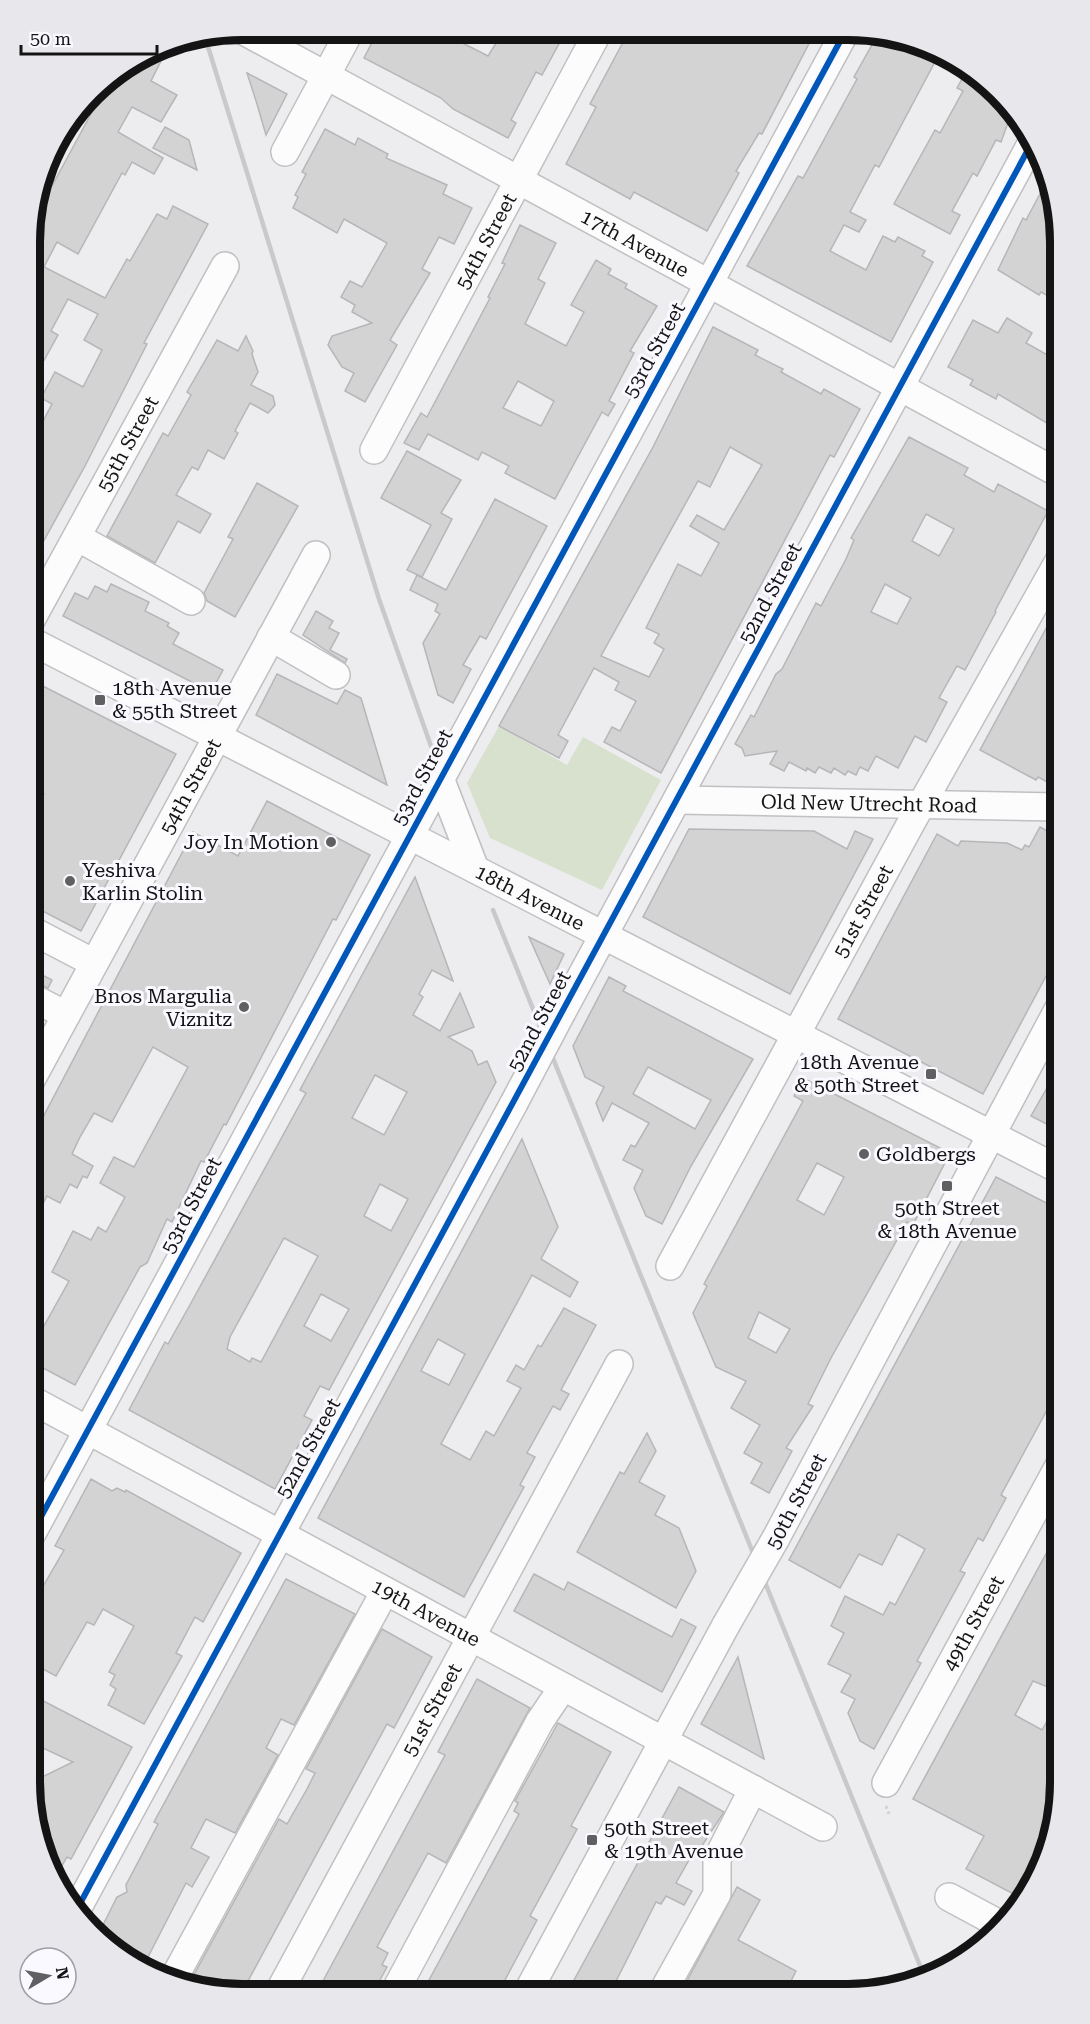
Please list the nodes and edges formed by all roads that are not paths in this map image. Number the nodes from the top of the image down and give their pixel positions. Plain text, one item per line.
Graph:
1 (262, 40) edge
2 (345, 40) edge
3 (594, 40) edge
4 (841, 40) edge
5 (326, 76) junction
6 (1028, 151) edge
7 (285, 152) dead end
8 (518, 180) junction
9 (225, 266) dead end
10 (709, 284) junction
11 (900, 387) junction
12 (374, 450) dead end
13 (1050, 468) edge
14 (77, 537) junction
15 (316, 555) dead end
16 (1050, 577) edge
17 (191, 601) dead end
18 (40, 604) edge
19 (271, 637) junction
20 (40, 646) edge
21 (336, 675) dead end
22 (216, 737) junction
23 (440, 778) junction
24 (677, 800) junction
25 (922, 804) junction
26 (1050, 807) edge
27 (410, 835) junction
28 (475, 869) junction
29 (40, 935) edge
30 (603, 935) junction
31 (94, 963) junction
32 (40, 1002) edge
33 (66, 1015) junction
34 (1049, 1025) edge
35 (797, 1035) junction
36 (40, 1063) edge
37 (990, 1134) junction
38 (1049, 1165) edge
39 (670, 1266) dead end
40 (620, 1364) dead end
41 (40, 1404) edge
42 (88, 1430) junction
43 (1049, 1484) edge
44 (40, 1519) edge
45 (279, 1535) junction
46 (384, 1591) junction
47 (471, 1637) junction
48 (563, 1687) junction
49 (663, 1742) junction
50 (886, 1783) dead end
51 (753, 1790) junction
52 (823, 1827) dead end
53 (949, 1897) dead end
54 (81, 1902) edge
55 (993, 1921) edge
56 (177, 1972) edge
57 (283, 1984) edge
58 (399, 1984) edge
59 (532, 1984) edge
60 (668, 1984) edge

1 - 5 street, 17th Avenue
2 - 5 street
3 - 8 street, 54th Street
4 - 10 street, 53rd Street
5 - 7 street
5 - 8 street, 17th Avenue
6 - 11 street, 52nd Street
8 - 10 street, 17th Avenue
8 - 12 street, 54th Street
9 - 14 street, 55th Street
10 - 11 street, 17th Avenue
10 - 23 street, 53rd Street
11 - 13 street, 17th Avenue
11 - 24 street, 52nd Street
14 - 17 street
14 - 18 street, 55th Street
15 - 19 street, 54th Street
16 - 25 street, 51st Street
19 - 21 street
19 - 22 street, 54th Street
20 - 22 street, 18th Avenue
22 - 27 street, 18th Avenue
22 - 31 street, 54th Street
23 - 27 street, 53rd Street
23 - 28 street, 53rd Street
24 - 25 street, Old New Utrecht Road
24 - 30 street, 52nd Street
25 - 26 street, Old New Utrecht Road
25 - 35 street, 51st Street
27 - 28 street, 18th Avenue
27 - 42 street, 53rd Street
28 - 30 street, 18th Avenue
29 - 31 street
30 - 35 street, 18th Avenue
30 - 45 street, 52nd Street, bridge
31 - 33 street, 54th Street
32 - 33 street
33 - 36 street, 54th Street
34 - 37 street, 50th Street
35 - 37 street, 18th Avenue
35 - 39 street, 51st Street
37 - 38 street, 18th Avenue
37 - 49 street, 50th Street, bridge
40 - 47 street, 51st Street
41 - 42 street, 19th Avenue
42 - 44 street, 53rd Street
42 - 45 street, 19th Avenue
43 - 50 street, 49th Street
45 - 46 street, 19th Avenue
45 - 54 street, 52nd Street
46 - 47 street, 19th Avenue
46 - 56 street
47 - 48 street, 19th Avenue
47 - 57 street, 51st Street
48 - 49 street, 19th Avenue
48 - 58 street
49 - 51 street, 19th Avenue
49 - 59 street, 50th Street
51 - 52 street, 19th Avenue
51 - 60 street
53 - 55 street

